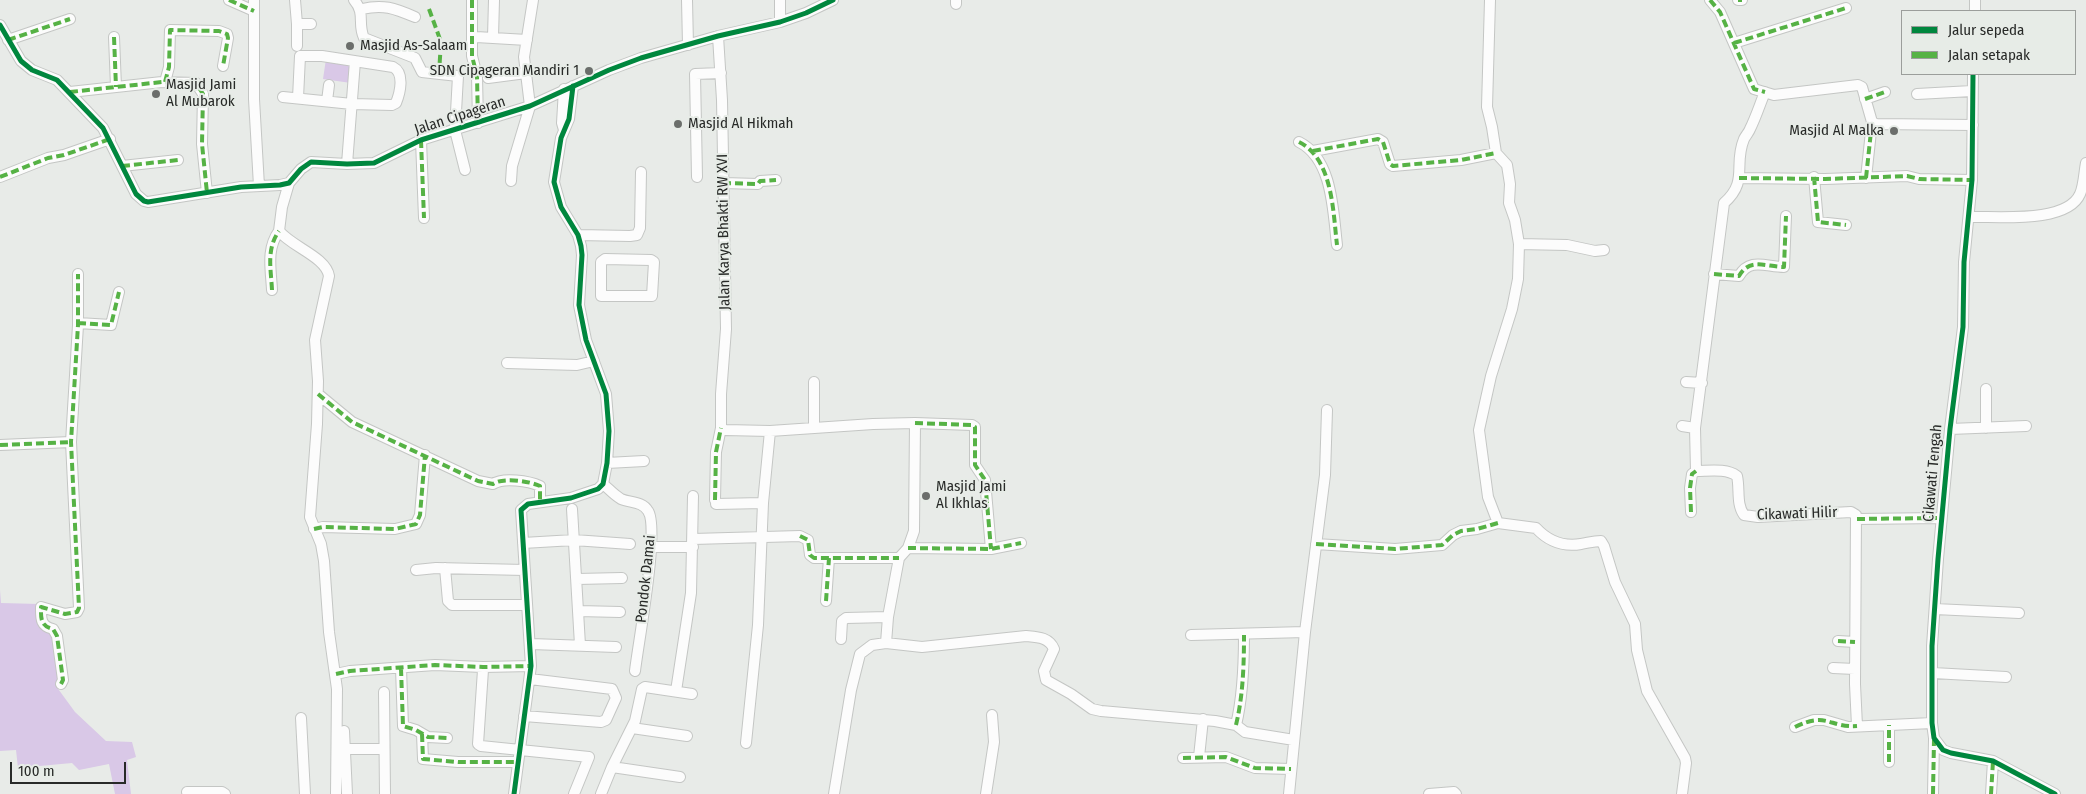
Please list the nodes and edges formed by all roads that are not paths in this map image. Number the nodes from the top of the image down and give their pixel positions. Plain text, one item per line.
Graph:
1 (228, 0) edge
2 (354, 0) edge
3 (472, 0) edge
4 (494, 0) edge
5 (533, 0) edge
6 (687, 0) edge
7 (780, 0) edge
8 (833, 0) edge
9 (1490, 0) edge
10 (1738, 0) edge
11 (1742, 0) edge
12 (297, 1) edge
13 (1712, 1) edge
14 (381, 3) edge
15 (254, 5) edge
16 (362, 8) junction
17 (1846, 8) dead end
18 (415, 17) dead end
19 (70, 19) dead end
20 (780, 22) junction
21 (298, 24) junction
22 (311, 24) dead end
23 (0, 25) edge
24 (718, 36) junction
25 (114, 37) dead end
26 (476, 37) dead end
27 (493, 37) junction
28 (8, 40) junction
29 (527, 40) junction
30 (1734, 43) junction
31 (688, 45) junction
32 (298, 50) junction
33 (355, 61) junction
34 (222, 66) dead end
35 (526, 73) junction
36 (721, 73) junction
37 (1972, 75) edge
38 (488, 78) dead end
39 (165, 82) junction
40 (329, 85) dead end
41 (116, 87) junction
42 (568, 87) junction
43 (1972, 91) junction
44 (70, 92) junction
45 (1765, 92) junction
46 (1886, 92) dead end
47 (1917, 94) dead end
48 (284, 98) dead end
49 (298, 98) junction
50 (1865, 99) junction
51 (327, 102) junction
52 (352, 104) junction
53 (530, 106) junction
54 (1872, 122) junction
55 (478, 123) junction
56 (1973, 125) junction
57 (455, 130) junction
58 (110, 139) junction
59 (422, 140) junction
60 (1298, 142) dead end
61 (1313, 151) junction
62 (1496, 153) junction
63 (178, 160) dead end
64 (2086, 163) edge
65 (347, 164) junction
66 (122, 166) junction
67 (465, 170) dead end
68 (641, 172) dead end
69 (697, 176) dead end
70 (0, 177) edge
71 (1814, 177) junction
72 (1739, 178) junction
73 (1866, 178) junction
74 (776, 180) dead end
75 (1972, 180) junction
76 (512, 181) dead end
77 (289, 183) junction
78 (723, 183) junction
79 (259, 186) junction
80 (207, 193) junction
81 (1786, 216) dead end
82 (1969, 217) junction
83 (424, 218) dead end
84 (1846, 225) dead end
85 (278, 231) junction
86 (578, 235) junction
87 (1519, 244) junction
88 (1337, 245) dead end
89 (1604, 250) dead end
90 (582, 272) junction
91 (78, 274) dead end
92 (1714, 274) junction
93 (600, 275) junction
94 (272, 290) dead end
95 (119, 292) dead end
96 (78, 323) junction
97 (594, 361) junction
98 (507, 364) dead end
99 (814, 382) dead end
100 (1686, 382) dead end
101 (1702, 384) junction
102 (1986, 389) dead end
103 (318, 394) junction
104 (1326, 410) dead end
105 (914, 423) junction
106 (1682, 426) dead end
107 (2026, 426) dead end
108 (721, 428) junction
109 (814, 428) junction
110 (1695, 428) junction
111 (1986, 428) junction
112 (1950, 429) junction
113 (770, 432) junction
114 (70, 442) junction
115 (0, 446) edge
116 (425, 455) junction
117 (607, 462) junction
118 (644, 462) dead end
119 (1696, 471) junction
120 (603, 484) junction
121 (693, 496) dead end
122 (540, 502) junction
123 (763, 503) junction
124 (572, 509) dead end
125 (1691, 512) dead end
126 (1941, 518) junction
127 (1857, 519) junction
128 (1498, 524) junction
129 (314, 529) junction
130 (761, 539) junction
131 (574, 540) junction
132 (522, 543) junction
133 (693, 543) junction
134 (1021, 543) dead end
135 (630, 544) dead end
136 (1316, 544) junction
137 (651, 546) junction
138 (908, 548) junction
139 (991, 549) junction
140 (829, 558) junction
141 (899, 558) junction
142 (445, 568) junction
143 (416, 570) dead end
144 (524, 570) junction
145 (622, 578) dead end
146 (576, 579) junction
147 (826, 601) dead end
148 (527, 605) junction
149 (1935, 609) junction
150 (578, 612) junction
151 (620, 612) dead end
152 (2019, 612) dead end
153 (888, 617) junction
154 (1305, 632) junction
155 (1191, 635) dead end
156 (1244, 635) junction
157 (840, 639) dead end
158 (1838, 641) dead end
159 (1855, 642) junction
160 (886, 643) junction
161 (531, 644) junction
162 (580, 645) junction
163 (616, 647) dead end
164 (531, 666) junction
165 (401, 668) junction
166 (1833, 668) dead end
167 (1855, 669) junction
168 (483, 670) dead end
169 (635, 671) dead end
170 (1933, 673) junction
171 (336, 674) junction
172 (2006, 677) dead end
173 (530, 680) junction
174 (61, 684) dead end
175 (676, 691) junction
176 (384, 692) dead end
177 (692, 694) dead end
178 (344, 708) dead end
179 (992, 715) dead end
180 (524, 716) junction
181 (301, 718) dead end
182 (1203, 719) junction
183 (1932, 723) junction
184 (1236, 725) junction
185 (1889, 725) junction
186 (1857, 726) junction
187 (1795, 727) dead end
188 (632, 728) junction
189 (422, 734) junction
190 (687, 736) dead end
191 (447, 738) dead end
192 (1934, 738) junction
193 (1294, 740) junction
194 (746, 743) dead end
195 (341, 749) junction
196 (383, 749) junction
197 (519, 751) junction
198 (1199, 757) junction
199 (1183, 758) dead end
200 (1993, 761) junction
201 (518, 762) junction
202 (1889, 762) dead end
203 (612, 767) junction
204 (1291, 769) junction
205 (680, 778) dead end
206 (187, 792) dead end
207 (225, 794) edge
208 (305, 794) edge
209 (336, 794) edge
210 (347, 794) edge
211 (385, 794) edge
212 (514, 794) edge
213 (574, 794) edge
214 (601, 794) edge
215 (834, 794) edge
216 (986, 794) edge
217 (1289, 794) edge
218 (1429, 794) edge
219 (1443, 794) edge
220 (1456, 794) edge
221 (1682, 794) edge
222 (1932, 794) edge
223 (1991, 794) edge
224 (2055, 794) edge

1 - 15 street
2 - 16 street
3 - 55 street
4 - 27 street
5 - 29 street
6 - 31 street
7 - 20 street
8 - 20 street, Jalan Cipageran
9 - 62 street
10 - 11 street
12 - 21 street
13 - 30 street
14 - 16 street
14 - 18 street
15 - 79 street
16 - 57 street
17 - 30 street
19 - 28 street
20 - 24 street, Jalan Cipageran
21 - 22 street
21 - 32 street
23 - 28 street
24 - 31 street, Jalan Cipageran
24 - 36 street, Jalan Karya Bhakti RW XVI
25 - 41 street
26 - 27 street
27 - 29 street
28 - 44 street
29 - 35 street
30 - 45 street
31 - 42 street, Jalan Cipageran
32 - 33 street
32 - 49 street
33 - 52 street
33 - 52 street
34 - 39 street
35 - 38 street
35 - 53 street
36 - 69 street
36 - 78 street, Jalan Karya Bhakti RW XVI
37 - 43 street, Cikawati Tengah
39 - 41 street
39 - 80 street
40 - 51 street
41 - 44 street
42 - 53 street, Jalan Cipageran
42 - 86 street
43 - 47 street
43 - 56 street, Cikawati Tengah
44 - 58 street
45 - 50 street
45 - 72 street
46 - 50 street
48 - 49 street
49 - 51 street
50 - 54 street
51 - 52 street
52 - 65 street
53 - 55 street, Jalan Cipageran
53 - 76 street
54 - 56 street
54 - 73 street
55 - 57 street, Jalan Cipageran
56 - 75 street, Cikawati Tengah
57 - 59 street, Jalan Cipageran
57 - 67 street
58 - 66 street
58 - 70 street
59 - 65 street, Jalan Cipageran
59 - 83 street
60 - 61 street
61 - 62 street
61 - 88 street
62 - 87 street
63 - 66 street
64 - 82 street
65 - 77 street, Jalan Cipageran
66 - 80 street
68 - 86 street
71 - 72 street
71 - 73 street
71 - 84 street
72 - 92 street
73 - 75 street
74 - 78 street
75 - 82 street, Cikawati Tengah
77 - 79 street
77 - 85 street
78 - 108 street, Jalan Karya Bhakti RW XVI
79 - 80 street
81 - 92 street
82 - 112 street, Cikawati Tengah
85 - 94 street
85 - 103 street
86 - 90 street
87 - 89 street
87 - 128 street
90 - 93 street
90 - 97 street
91 - 96 street
92 - 101 street
93 - 93 street
95 - 96 street
96 - 114 street
97 - 98 street
97 - 117 street
99 - 109 street
100 - 101 street
101 - 110 street
102 - 111 street
103 - 116 street
103 - 129 street
104 - 136 street
105 - 109 street
105 - 138 street
105 - 139 street
106 - 110 street
107 - 111 street
108 - 113 street
108 - 123 street, Jalan Karya Bhakti RW XVI
109 - 113 street
110 - 119 street
111 - 112 street
112 - 126 street, Cikawati Tengah
113 - 123 street
114 - 115 street
114 - 174 street
116 - 122 street
116 - 129 street
117 - 118 street
117 - 120 street
119 - 125 street
119 - 127 street, Cikawati Hilir
120 - 122 street
120 - 137 street, Pondok Damai
121 - 133 street
122 - 132 street
123 - 130 street
124 - 131 street
126 - 127 street
126 - 149 street, Cikawati Tengah
127 - 159 street, Cikawati Hilir
128 - 136 street
128 - 221 street
129 - 171 street
130 - 133 street
130 - 140 street
130 - 194 street
131 - 132 street
131 - 135 street
131 - 146 street
132 - 144 street
133 - 137 street
133 - 175 street
134 - 139 street
136 - 154 street
137 - 169 street, Pondok Damai
138 - 139 street
138 - 141 street
140 - 141 street
140 - 147 street
141 - 153 street
142 - 143 street
142 - 144 street
142 - 148 street
144 - 148 street
145 - 146 street
146 - 150 street
148 - 161 street
149 - 152 street
149 - 170 street, Cikawati Tengah
150 - 151 street
150 - 162 street
153 - 157 street
153 - 160 street
154 - 156 street
154 - 193 street
155 - 156 street
156 - 184 street
158 - 159 street
159 - 167 street, Cikawati Hilir
160 - 182 street
160 - 215 street
161 - 162 street
161 - 164 street
162 - 163 street
164 - 165 street
164 - 173 street
165 - 171 street
165 - 189 street
166 - 167 street
167 - 186 street, Cikawati Hilir
168 - 197 street
170 - 172 street
170 - 183 street, Cikawati Tengah
171 - 195 street
173 - 180 street
173 - 180 street
175 - 177 street
175 - 188 street
176 - 196 street
178 - 195 street
179 - 216 street
180 - 197 street
181 - 208 street
182 - 184 street
182 - 198 street
183 - 185 street
183 - 192 street, Cikawati Tengah
184 - 193 street
185 - 186 street
185 - 202 street
186 - 187 street
188 - 190 street
188 - 203 street
189 - 191 street
189 - 201 street
192 - 200 street
192 - 222 street, Cikawati Tengah
193 - 204 street
195 - 196 street
195 - 209 street
195 - 210 street
196 - 211 street
197 - 201 street
197 - 213 street
198 - 199 street
198 - 204 street
200 - 223 street
200 - 224 street
201 - 212 street
203 - 205 street
203 - 214 street
204 - 217 street
206 - 207 street
218 - 219 street
219 - 220 street

